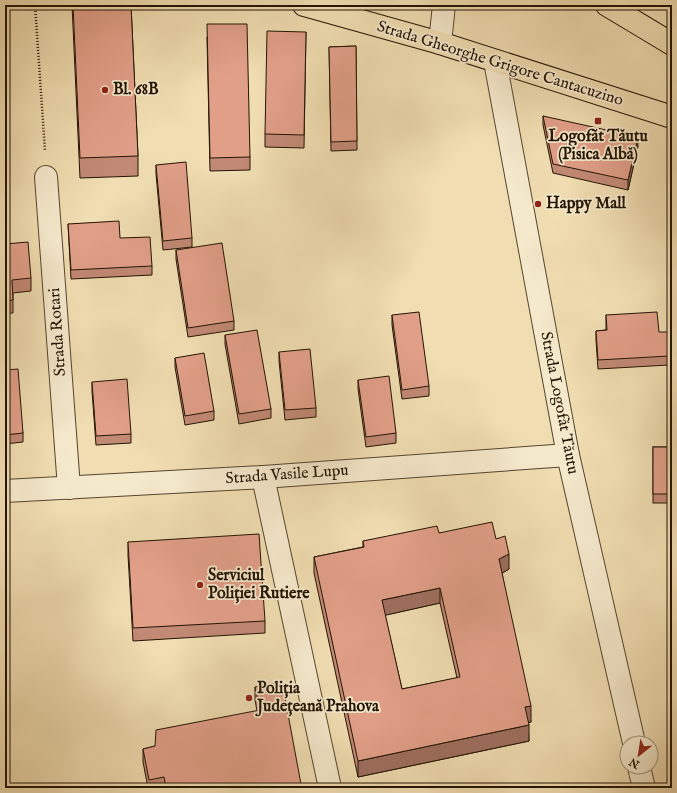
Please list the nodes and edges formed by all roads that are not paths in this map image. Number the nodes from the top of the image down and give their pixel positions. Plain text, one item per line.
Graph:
1 (304, 5) edge
2 (444, 5) edge
3 (607, 5) edge
4 (440, 43) junction
5 (672, 44) edge
6 (495, 61) junction
7 (672, 117) edge
8 (46, 177) road end
9 (568, 455) junction
10 (263, 477) junction
11 (69, 488) junction
12 (5, 491) edge
13 (632, 735) edge
14 (641, 775) edge
15 (330, 788) edge
16 (644, 788) edge

1 - 4 main road, Strada Gheorghe Grigore Cantacuzino
2 - 4 street
3 - 5 main road
4 - 6 main road, Strada Gheorghe Grigore Cantacuzino
6 - 7 main road, Strada Gheorghe Grigore Cantacuzino
6 - 9 street, Strada Logofăt Tăutu
8 - 11 street, Strada Rotari
9 - 10 street, Strada Vasile Lupu
9 - 13 street, Strada Logofăt Tăutu
10 - 11 street, Strada Vasile Lupu
10 - 15 street
11 - 12 street, Strada Vasile Lupu
14 - 16 street

